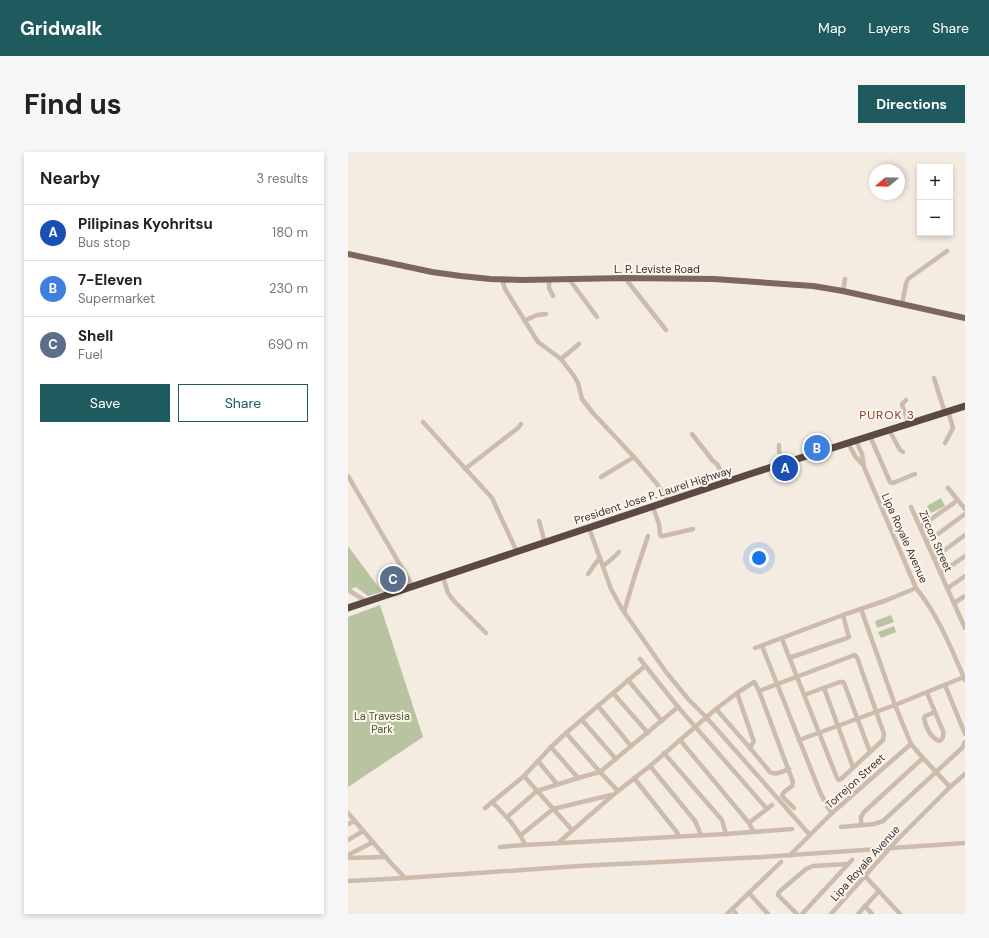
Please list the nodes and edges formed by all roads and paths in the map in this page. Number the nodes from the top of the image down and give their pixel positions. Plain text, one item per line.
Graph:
1 (947, 251) dead end
2 (348, 254) edge
3 (625, 278) junction
4 (502, 279) junction
5 (549, 279) junction
6 (569, 279) junction
7 (845, 279) dead end
8 (843, 291) junction
9 (553, 296) dead end
10 (902, 304) junction
11 (546, 314) dead end
12 (597, 317) dead end
13 (965, 318) edge
14 (524, 321) junction
15 (666, 330) dead end
16 (579, 344) dead end
17 (561, 359) junction
18 (934, 378) dead end
19 (906, 400) dead end
20 (965, 406) edge
21 (946, 412) junction
22 (423, 422) dead end
23 (521, 424) dead end
24 (909, 424) junction
25 (889, 430) junction
26 (692, 434) dead end
27 (870, 436) junction
28 (856, 441) junction
29 (848, 443) junction
30 (945, 443) dead end
31 (779, 445) dead end
32 (904, 452) dead end
33 (634, 457) junction
34 (784, 464) junction
35 (864, 467) junction
36 (465, 469) junction
37 (915, 474) dead end
38 (348, 476) edge
39 (601, 478) dead end
40 (725, 483) junction
41 (948, 488) dead end
42 (958, 500) junction
43 (669, 502) junction
44 (653, 507) junction
45 (911, 507) dead end
46 (965, 509) edge
47 (965, 514) edge
48 (539, 521) dead end
49 (920, 527) junction
50 (589, 528) junction
51 (693, 529) dead end
52 (965, 535) edge
53 (648, 536) dead end
54 (927, 542) junction
55 (545, 543) junction
56 (517, 552) junction
57 (619, 552) dead end
58 (965, 556) edge
59 (600, 557) junction
60 (934, 558) junction
61 (603, 566) junction
62 (941, 573) junction
63 (588, 574) dead end
64 (965, 576) edge
65 (443, 577) junction
66 (413, 587) junction
67 (916, 588) junction
68 (948, 588) junction
69 (349, 590) edge
70 (965, 596) edge
71 (367, 602) junction
72 (954, 603) junction
73 (348, 608) edge
74 (861, 609) junction
75 (624, 612) junction
76 (843, 616) junction
77 (963, 617) edge
78 (965, 627) edge
79 (486, 633) dead end
80 (782, 639) junction
81 (762, 646) junction
82 (755, 648) dead end
83 (790, 658) junction
84 (640, 660) dead end
85 (645, 666) junction
86 (797, 676) junction
87 (964, 678) edge
88 (628, 680) junction
89 (777, 684) junction
90 (945, 685) junction
91 (824, 688) junction
92 (759, 691) junction
93 (613, 693) junction
94 (737, 693) junction
95 (927, 693) junction
96 (804, 695) junction
97 (895, 705) junction
98 (598, 706) junction
99 (678, 707) junction
100 (716, 709) junction
101 (876, 712) junction
102 (935, 712) junction
103 (706, 717) junction
104 (857, 719) junction
105 (582, 720) junction
106 (662, 721) junction
107 (838, 726) junction
108 (695, 727) junction
109 (566, 733) junction
110 (648, 733) junction
111 (819, 733) junction
112 (965, 734) edge
113 (680, 740) junction
114 (799, 740) junction
115 (965, 742) edge
116 (911, 744) junction
117 (631, 746) junction
118 (551, 747) junction
119 (750, 748) junction
120 (870, 752) junction
121 (664, 753) junction
122 (923, 758) junction
123 (616, 759) junction
124 (538, 761) junction
125 (650, 766) junction
126 (853, 767) junction
127 (789, 769) junction
128 (600, 772) junction
129 (937, 772) junction
130 (965, 774) edge
131 (524, 776) junction
132 (578, 778) junction
133 (634, 778) junction
134 (557, 784) junction
135 (950, 787) junction
136 (537, 791) junction
137 (618, 791) junction
138 (613, 795) junction
139 (492, 802) junction
140 (772, 805) dead end
141 (486, 808) dead end
142 (794, 808) dead end
143 (553, 809) junction
144 (767, 809) junction
145 (348, 813) edge
146 (832, 813) junction
147 (507, 817) junction
148 (355, 820) junction
149 (749, 823) junction
150 (348, 824) edge
151 (861, 825) junction
152 (841, 827) dead end
153 (792, 829) dead end
154 (572, 830) junction
155 (363, 831) junction
156 (753, 831) junction
157 (726, 834) junction
158 (811, 834) junction
159 (521, 835) junction
160 (701, 835) junction
161 (679, 836) junction
162 (348, 840) edge
163 (373, 842) junction
164 (558, 843) junction
165 (965, 843) edge
166 (525, 845) junction
167 (500, 847) dead end
168 (889, 848) junction
169 (790, 855) junction
170 (348, 857) edge
171 (386, 857) junction
172 (852, 860) dead end
173 (781, 862) dead end
174 (848, 864) junction
175 (865, 876) junction
176 (405, 878) junction
177 (348, 881) edge
178 (879, 891) junction
179 (749, 893) junction
180 (865, 906) junction
181 (732, 909) junction
182 (727, 914) edge
183 (736, 914) edge
184 (768, 914) edge
185 (797, 914) edge
186 (802, 914) edge
187 (831, 914) edge
188 (858, 914) edge
189 (872, 914) edge
190 (900, 914) edge

1 - 10 street
2 - 4 main road, L. P. Leviste Road
3 - 6 main road, L. P. Leviste Road
3 - 8 main road, L. P. Leviste Road
3 - 15 street
4 - 5 main road, L. P. Leviste Road
4 - 14 street
5 - 6 main road, L. P. Leviste Road
5 - 9 street
6 - 12 street
7 - 8 street
8 - 10 main road, L. P. Leviste Road
10 - 13 main road, L. P. Leviste Road
11 - 14 street
14 - 17 street
16 - 17 street
17 - 33 street
18 - 21 street
19 - 24 street
20 - 21 highway, President Jose P. Laurel Highway
21 - 24 highway, President Jose P. Laurel Highway
21 - 30 street
22 - 36 street
23 - 36 street
24 - 25 highway, President Jose P. Laurel Highway
25 - 27 highway, President Jose P. Laurel Highway
25 - 32 street
26 - 40 street
27 - 28 highway, President Jose P. Laurel Highway
27 - 37 street
28 - 29 highway, President Jose P. Laurel Highway
28 - 35 street, Lipa Royale Avenue
29 - 34 highway, President Jose P. Laurel Highway
29 - 35 street, Lipa Royale Avenue
31 - 34 street
33 - 39 street
33 - 43 street
34 - 40 highway, President Jose P. Laurel Highway
35 - 67 street, Lipa Royale Avenue
36 - 56 street
38 - 66 street
40 - 43 highway, President Jose P. Laurel Highway
41 - 42 street
42 - 46 street
42 - 49 street
43 - 44 highway, President Jose P. Laurel Highway
44 - 50 highway, President Jose P. Laurel Highway
44 - 51 street
45 - 49 street, Zircon Street
47 - 54 street
48 - 55 street
49 - 54 street, Zircon Street
50 - 55 highway, President Jose P. Laurel Highway
50 - 59 street
52 - 60 street
53 - 75 street
54 - 60 street, Zircon Street
55 - 56 highway, President Jose P. Laurel Highway
56 - 65 highway, President Jose P. Laurel Highway
57 - 61 street
58 - 62 street
59 - 61 street
59 - 63 street
60 - 62 street, Zircon Street
61 - 75 street
62 - 68 street, Zircon Street
64 - 68 street
65 - 66 highway, President Jose P. Laurel Highway
65 - 79 street
66 - 71 highway, President Jose P. Laurel Highway
67 - 74 street
67 - 87 street, Lipa Royale Avenue
68 - 72 street, Zircon Street
69 - 71 street
70 - 72 street
71 - 73 highway, President Jose P. Laurel Highway
72 - 77 street, Zircon Street
74 - 76 street
74 - 97 street
75 - 103 street
76 - 80 street
76 - 83 street
77 - 78 street, Zircon Street
80 - 81 street
80 - 83 street
81 - 82 street
81 - 89 street
83 - 86 street
84 - 85 street
85 - 88 street
85 - 99 street
86 - 89 street
86 - 96 street
86 - 101 street
87 - 90 street
88 - 93 street
88 - 106 street
89 - 92 street
89 - 114 street
90 - 95 street
90 - 112 street
91 - 96 street
91 - 104 street
91 - 107 street
92 - 94 street
92 - 127 street
93 - 98 street
93 - 110 street
94 - 100 street
94 - 119 street
95 - 97 street
95 - 102 street
96 - 111 street
97 - 101 street
97 - 116 street
98 - 105 street
98 - 117 street
99 - 106 street
99 - 108 street
100 - 103 street
100 - 119 street
101 - 104 street
101 - 120 street
102 - 102 street
103 - 108 street
103 - 158 street
104 - 107 street
104 - 120 street
105 - 109 street
105 - 123 street
106 - 110 street
107 - 111 street
107 - 126 street
108 - 113 street
108 - 144 street
109 - 118 street
109 - 128 street
110 - 117 street
111 - 114 street
111 - 126 street
113 - 121 street
113 - 149 street
114 - 146 street
115 - 129 street
116 - 122 street
116 - 146 street, Torrejon Street
117 - 123 street
118 - 124 street
118 - 132 street
119 - 127 street
120 - 126 street
121 - 125 street
121 - 157 street
122 - 129 street
122 - 151 street
123 - 128 street
124 - 131 street
124 - 134 street
125 - 133 street
125 - 160 street
127 - 142 street
128 - 132 street
128 - 137 street
129 - 135 street
129 - 151 street
130 - 135 street, Lipa Royale Avenue
131 - 136 street
131 - 139 street
132 - 134 street
133 - 137 street
133 - 161 street
134 - 136 street
135 - 168 street, Lipa Royale Avenue
136 - 143 street
136 - 147 street
137 - 138 street
138 - 143 street
138 - 154 street
139 - 141 street
139 - 147 street
140 - 144 street
143 - 154 street
143 - 159 street
144 - 149 street
145 - 148 street
146 - 158 street, Torrejon Street
147 - 159 street
148 - 150 street
148 - 155 street
149 - 156 street
151 - 152 street
153 - 156 street
154 - 164 street
155 - 162 street
155 - 163 street
156 - 157 street
157 - 160 street
158 - 169 street, Torrejon Street
159 - 166 street
160 - 161 street
161 - 164 street
163 - 170 street
163 - 171 street
164 - 166 street
165 - 168 street
166 - 167 street
168 - 169 street
168 - 175 street, Lipa Royale Avenue
169 - 176 street
170 - 171 street
171 - 176 street
172 - 174 street
173 - 179 street
174 - 185 street
174 - 186 street
175 - 178 street
175 - 187 street, Lipa Royale Avenue
176 - 177 street
178 - 180 street
178 - 190 street
179 - 181 street
179 - 184 street
180 - 188 street
180 - 189 street
181 - 182 street
181 - 183 street

